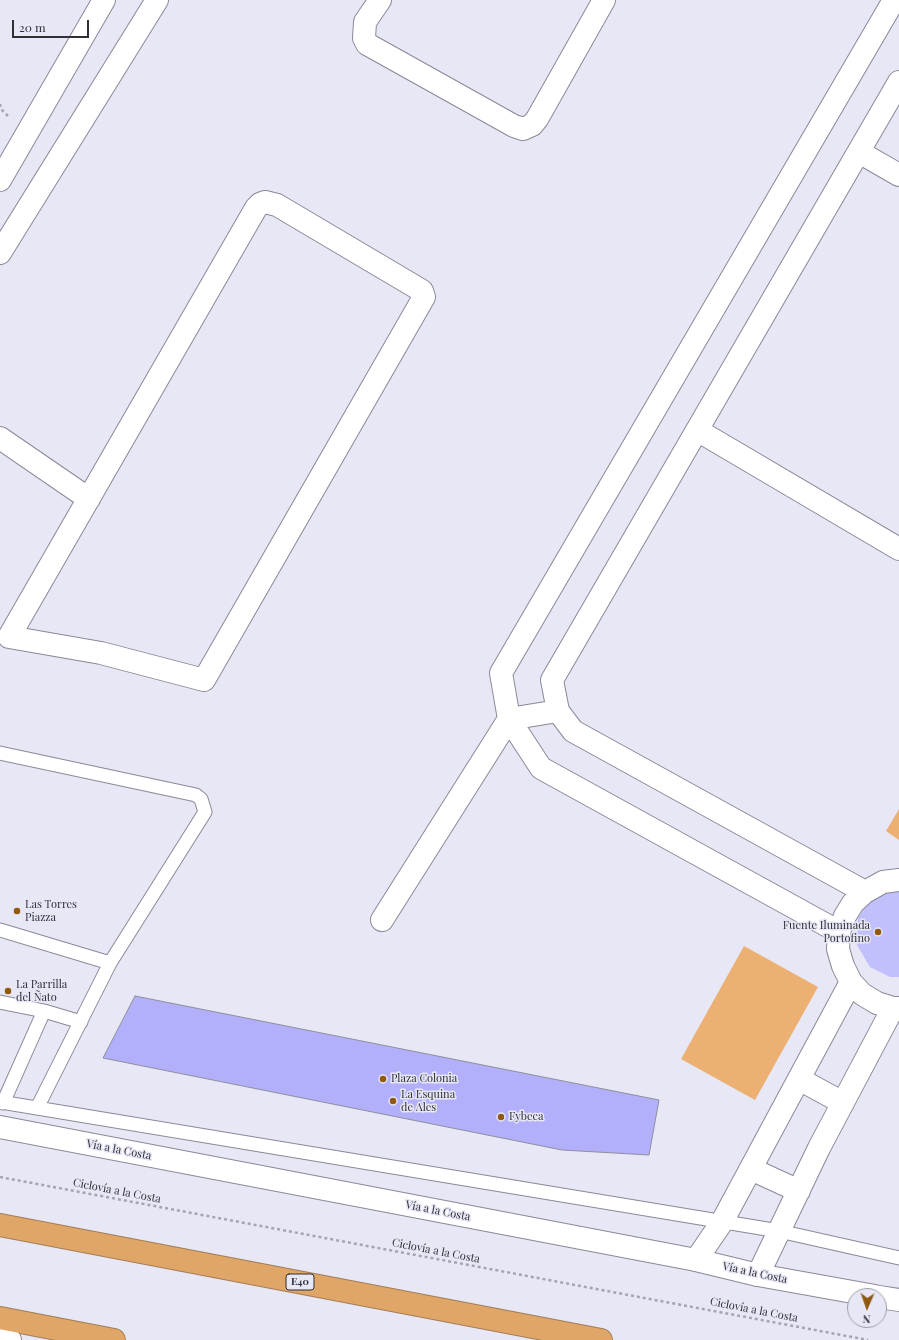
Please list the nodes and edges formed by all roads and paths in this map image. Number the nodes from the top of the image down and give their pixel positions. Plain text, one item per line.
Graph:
1 (104, 0) edge
2 (157, 0) edge
3 (380, 0) edge
4 (604, 0) edge
5 (894, 0) edge
6 (899, 82) edge
7 (859, 152) junction
8 (899, 175) edge
9 (0, 180) edge
10 (0, 253) edge
11 (697, 430) junction
12 (3, 442) edge
13 (89, 499) junction
14 (899, 549) edge
15 (558, 711) junction
16 (509, 719) junction
17 (0, 753) edge
18 (899, 880) edge
19 (865, 892) junction
20 (382, 920) dead end
21 (0, 930) edge
22 (840, 932) junction
23 (110, 963) junction
24 (851, 982) junction
25 (0, 1002) edge
26 (896, 1008) edge
27 (44, 1011) junction
28 (81, 1022) junction
29 (798, 1079) junction
30 (2, 1102) edge
31 (843, 1103) junction
32 (37, 1108) junction
33 (0, 1128) edge
34 (751, 1169) junction
35 (0, 1177) edge
36 (799, 1191) junction
37 (722, 1222) junction
38 (0, 1225) edge
39 (779, 1231) junction
40 (899, 1258) edge
41 (696, 1260) junction
42 (758, 1275) junction
43 (847, 1291) edge
44 (887, 1298) edge
45 (899, 1300) edge
46 (0, 1318) edge
47 (0, 1332) edge
48 (10, 1340) edge
49 (114, 1340) edge
50 (601, 1340) edge
51 (868, 1340) edge

1 - 9 street
2 - 10 street
3 - 4 street
5 - 16 street
6 - 7 street
7 - 8 street
7 - 11 street
11 - 14 street
11 - 15 street
12 - 13 street
13 - 13 street
15 - 16 street
15 - 19 street
16 - 20 street
16 - 22 street
17 - 23 lane
18 - 19 street
19 - 22 street
21 - 23 lane
22 - 24 street
23 - 28 lane
24 - 26 street
24 - 29 street
25 - 27 lane
26 - 31 street
27 - 28 lane
27 - 30 lane
28 - 32 lane
29 - 31 street
29 - 34 street
30 - 32 lane
31 - 36 street
32 - 37 lane
33 - 41 street, Vía a la Costa
34 - 36 street
34 - 37 street
35 - 51 path, Ciclovía a la Costa
36 - 39 street
37 - 39 lane
37 - 41 street
38 - 50 highway, E40
39 - 40 lane
39 - 42 street
41 - 42 street, Vía a la Costa
42 - 43 street, Vía a la Costa
44 - 45 street
46 - 49 highway
47 - 48 street

